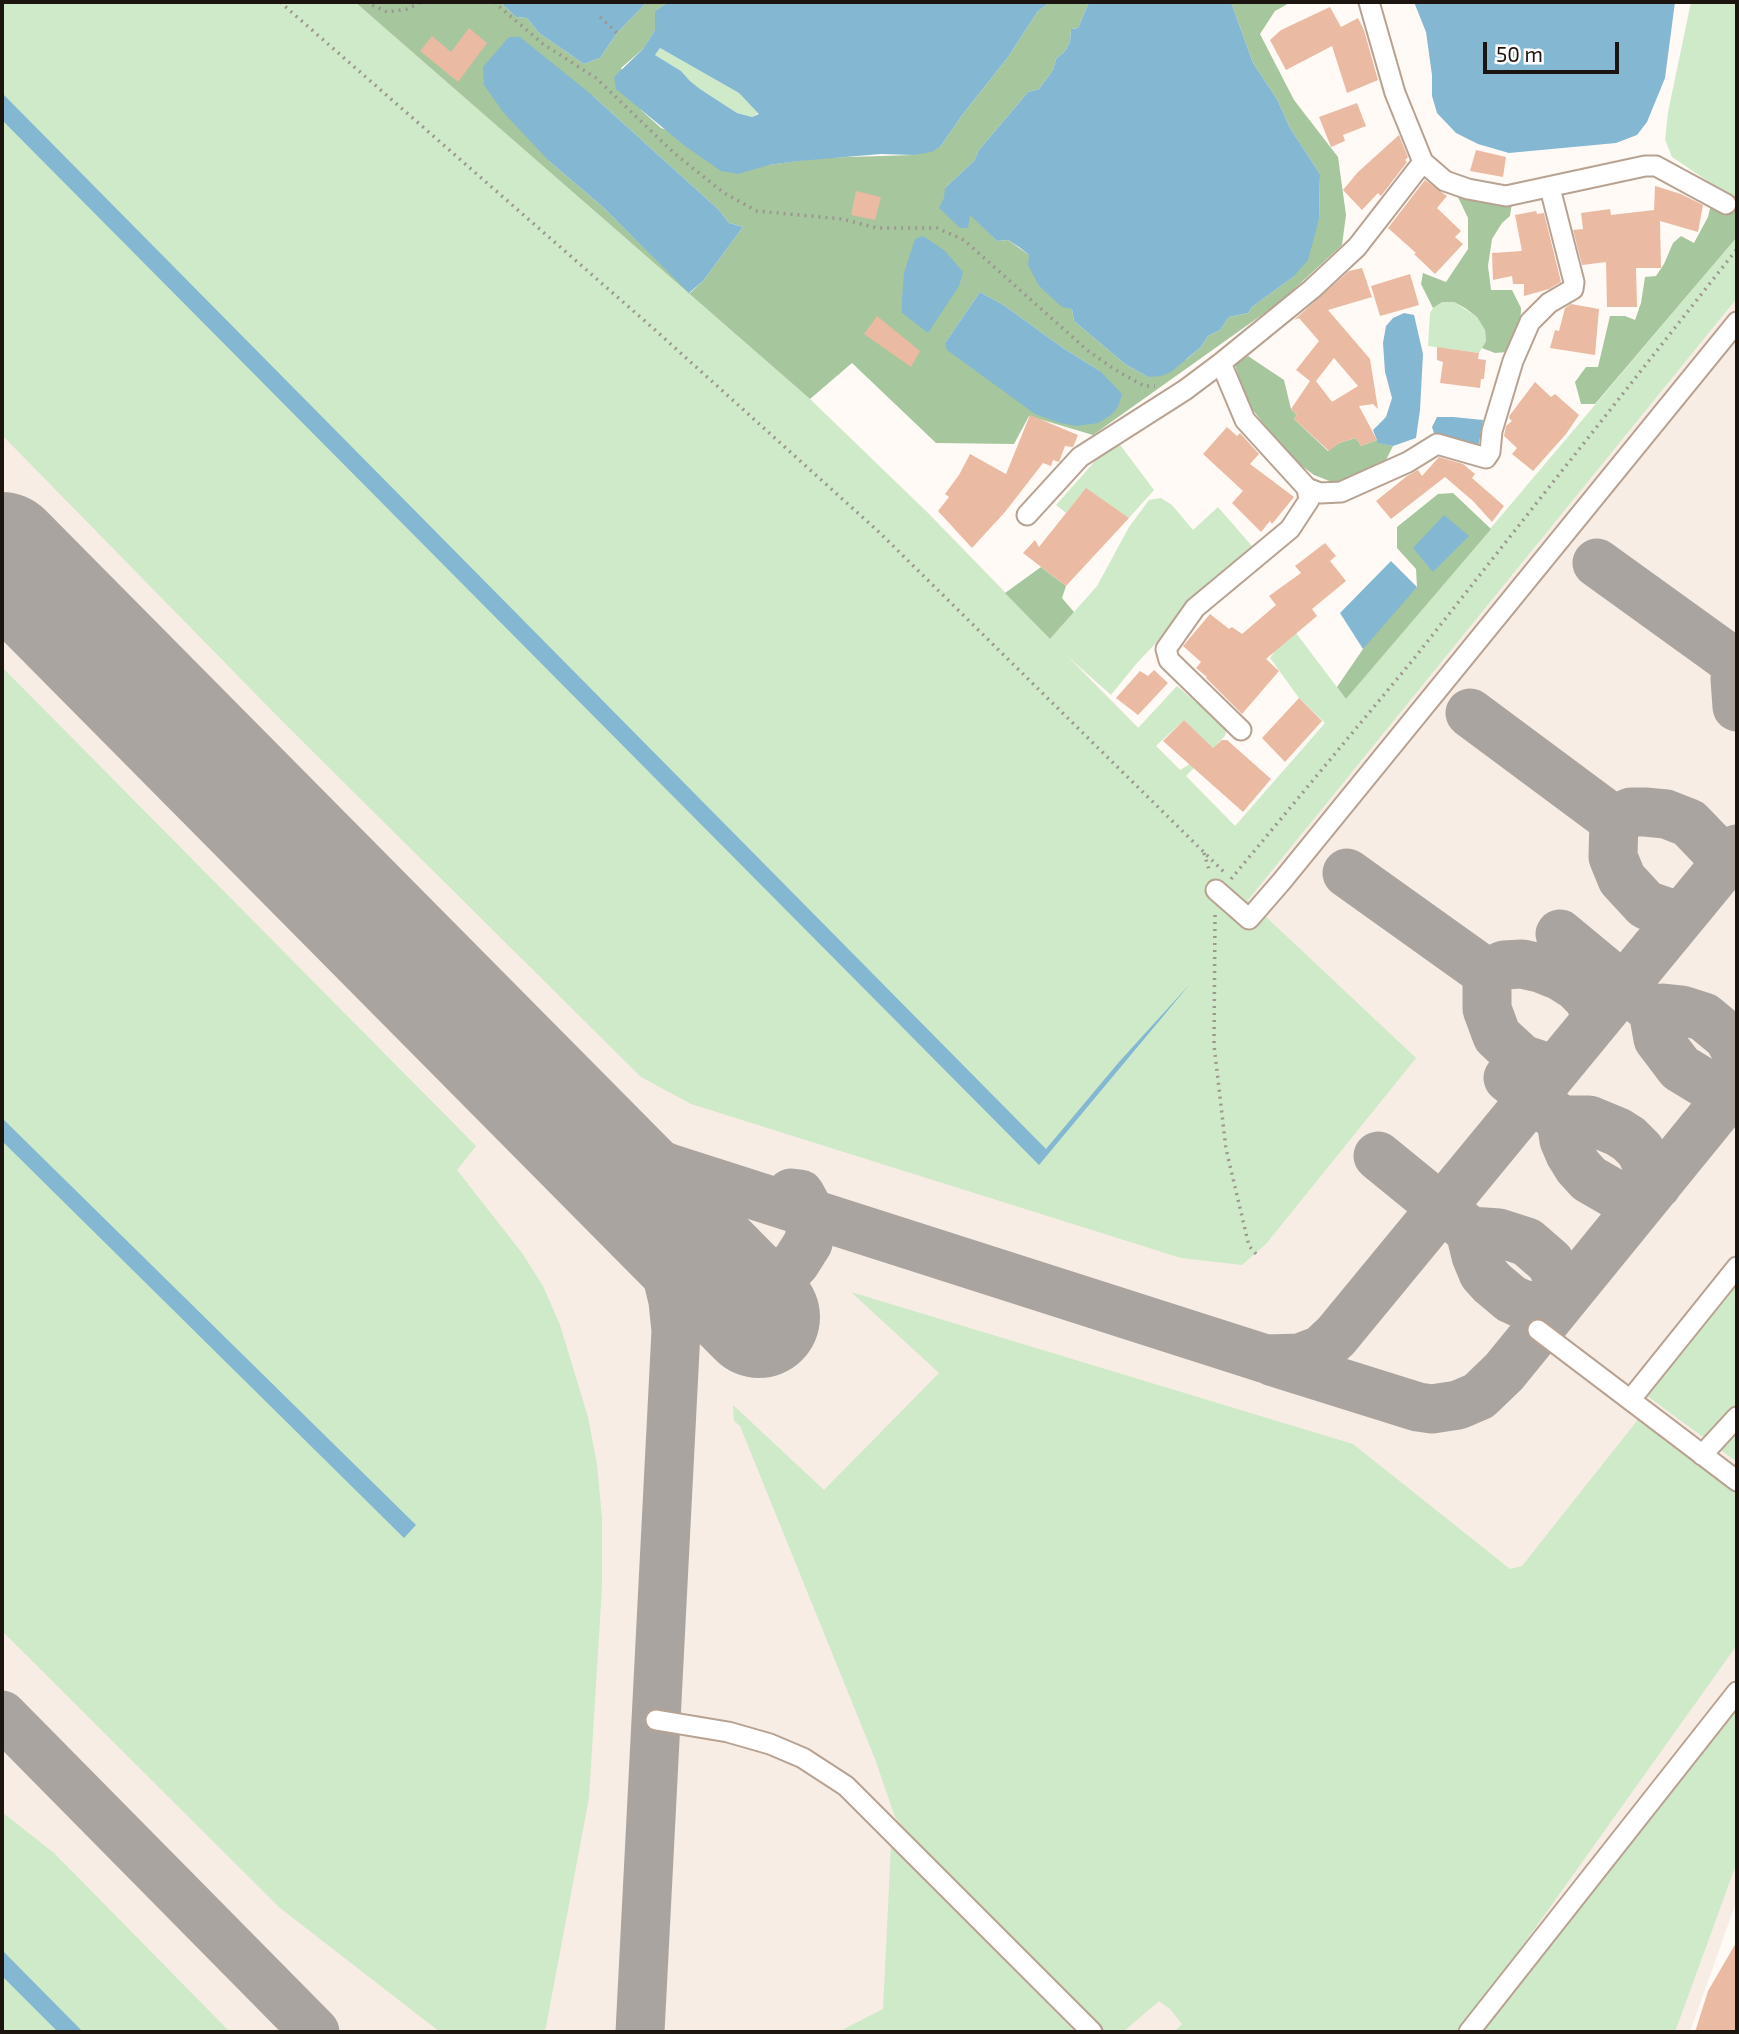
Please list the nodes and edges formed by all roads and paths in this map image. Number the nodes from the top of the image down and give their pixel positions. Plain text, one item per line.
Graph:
1 (366, 2) edge
2 (421, 2) edge
3 (494, 2) edge
4 (1369, 2) edge
5 (600, 17) dead end
6 (617, 33) dead end
7 (1423, 162) junction
8 (1550, 188) junction
9 (1726, 204) dead end
10 (1737, 322) edge
11 (1221, 363) junction
12 (1157, 386) dead end
13 (1307, 488) junction
14 (1027, 515) dead end
15 (1241, 730) dead end
16 (1204, 851) dead end
17 (1216, 890) junction
18 (1257, 1255) dead end
19 (1737, 1267) edge
20 (1538, 1331) dead end
21 (1633, 1402) junction
22 (1737, 1417) edge
23 (1702, 1455) junction
24 (1737, 1481) edge
25 (1737, 1692) edge
26 (656, 1720) dead end
27 (1092, 2032) edge
28 (1469, 2032) edge

1 - 2 path
3 - 12 path
4 - 7 street
5 - 6 path
7 - 8 street
7 - 11 street
8 - 9 street
8 - 13 street
10 - 17 street
11 - 13 street
11 - 14 street
13 - 15 street
16 - 17 path
17 - 18 path
19 - 21 street
20 - 21 street
21 - 23 street
22 - 23 street
23 - 24 street
25 - 28 street
26 - 27 street

